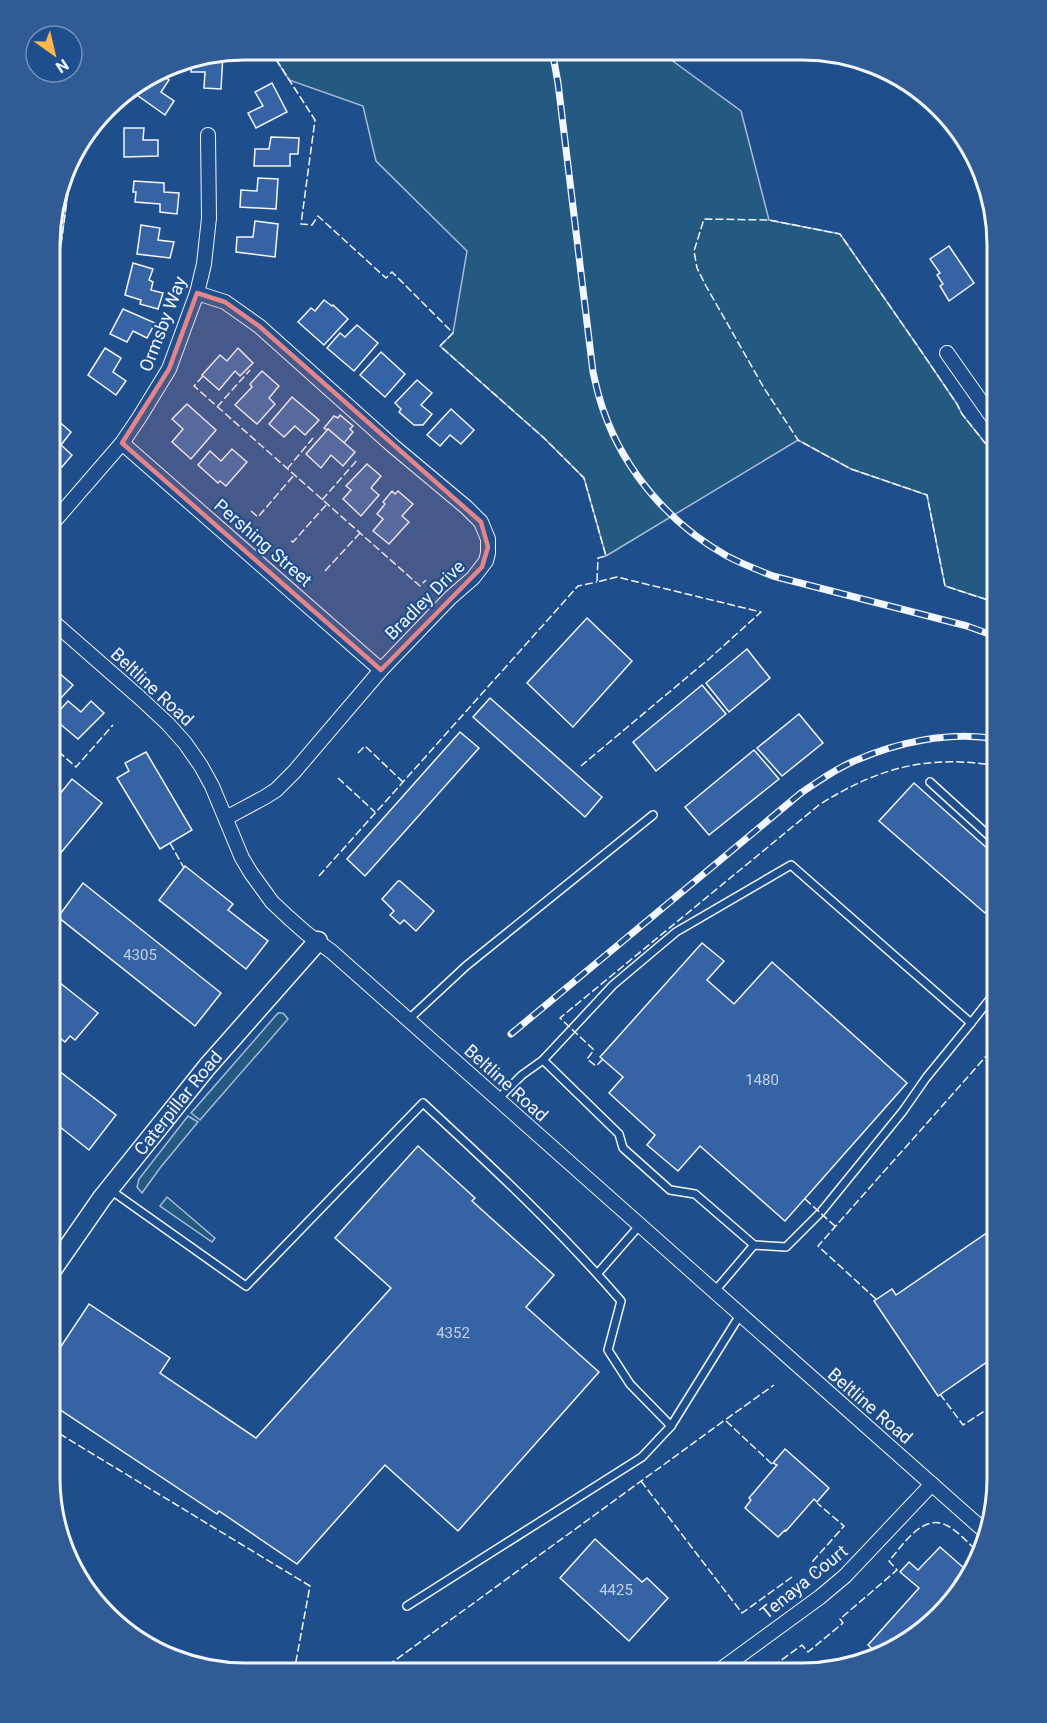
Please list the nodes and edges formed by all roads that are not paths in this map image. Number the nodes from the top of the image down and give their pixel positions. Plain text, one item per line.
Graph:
1 (208, 135) dead end
2 (197, 293) junction
3 (947, 353) dead end
4 (987, 409) edge
5 (122, 443) junction
6 (60, 515) edge
7 (60, 628) edge
8 (381, 670) junction
9 (930, 782) dead end
10 (653, 815) dead end
11 (226, 818) junction
12 (987, 834) edge
13 (318, 941) junction
14 (987, 1003) edge
15 (408, 1020) junction
16 (971, 1023) junction
17 (543, 1060) junction
18 (497, 1100) junction
19 (109, 1189) junction
20 (639, 1226) junction
21 (754, 1245) junction
22 (60, 1259) edge
23 (598, 1274) junction
24 (714, 1292) junction
25 (740, 1315) junction
26 (671, 1425) junction
27 (932, 1484) junction
28 (980, 1527) edge
29 (407, 1605) dead end
30 (730, 1663) edge

1 - 2 street, Ormsby Way
2 - 5 street, Ormsby Way
2 - 8 street, Bradley Drive
3 - 4 street
5 - 6 street, Ormsby Way
5 - 8 street, Pershing Street
7 - 11 street, Beltline Road
8 - 11 street, Bradley Drive
9 - 12 lane
10 - 15 lane
11 - 13 street, Beltline Road
13 - 15 street, Beltline Road
13 - 19 street, Caterpillar Road
14 - 16 lane
15 - 18 street, Beltline Road
16 - 17 lane
16 - 21 lane
17 - 18 lane
17 - 21 lane
18 - 20 street, Beltline Road
19 - 22 street, Caterpillar Road
19 - 23 lane
20 - 23 lane
20 - 24 street, Beltline Road
21 - 24 lane
23 - 26 lane
24 - 25 street, Beltline Road
25 - 26 lane
25 - 27 street, Beltline Road
26 - 29 lane
27 - 28 street, Beltline Road
27 - 30 street, Tenaya Court

